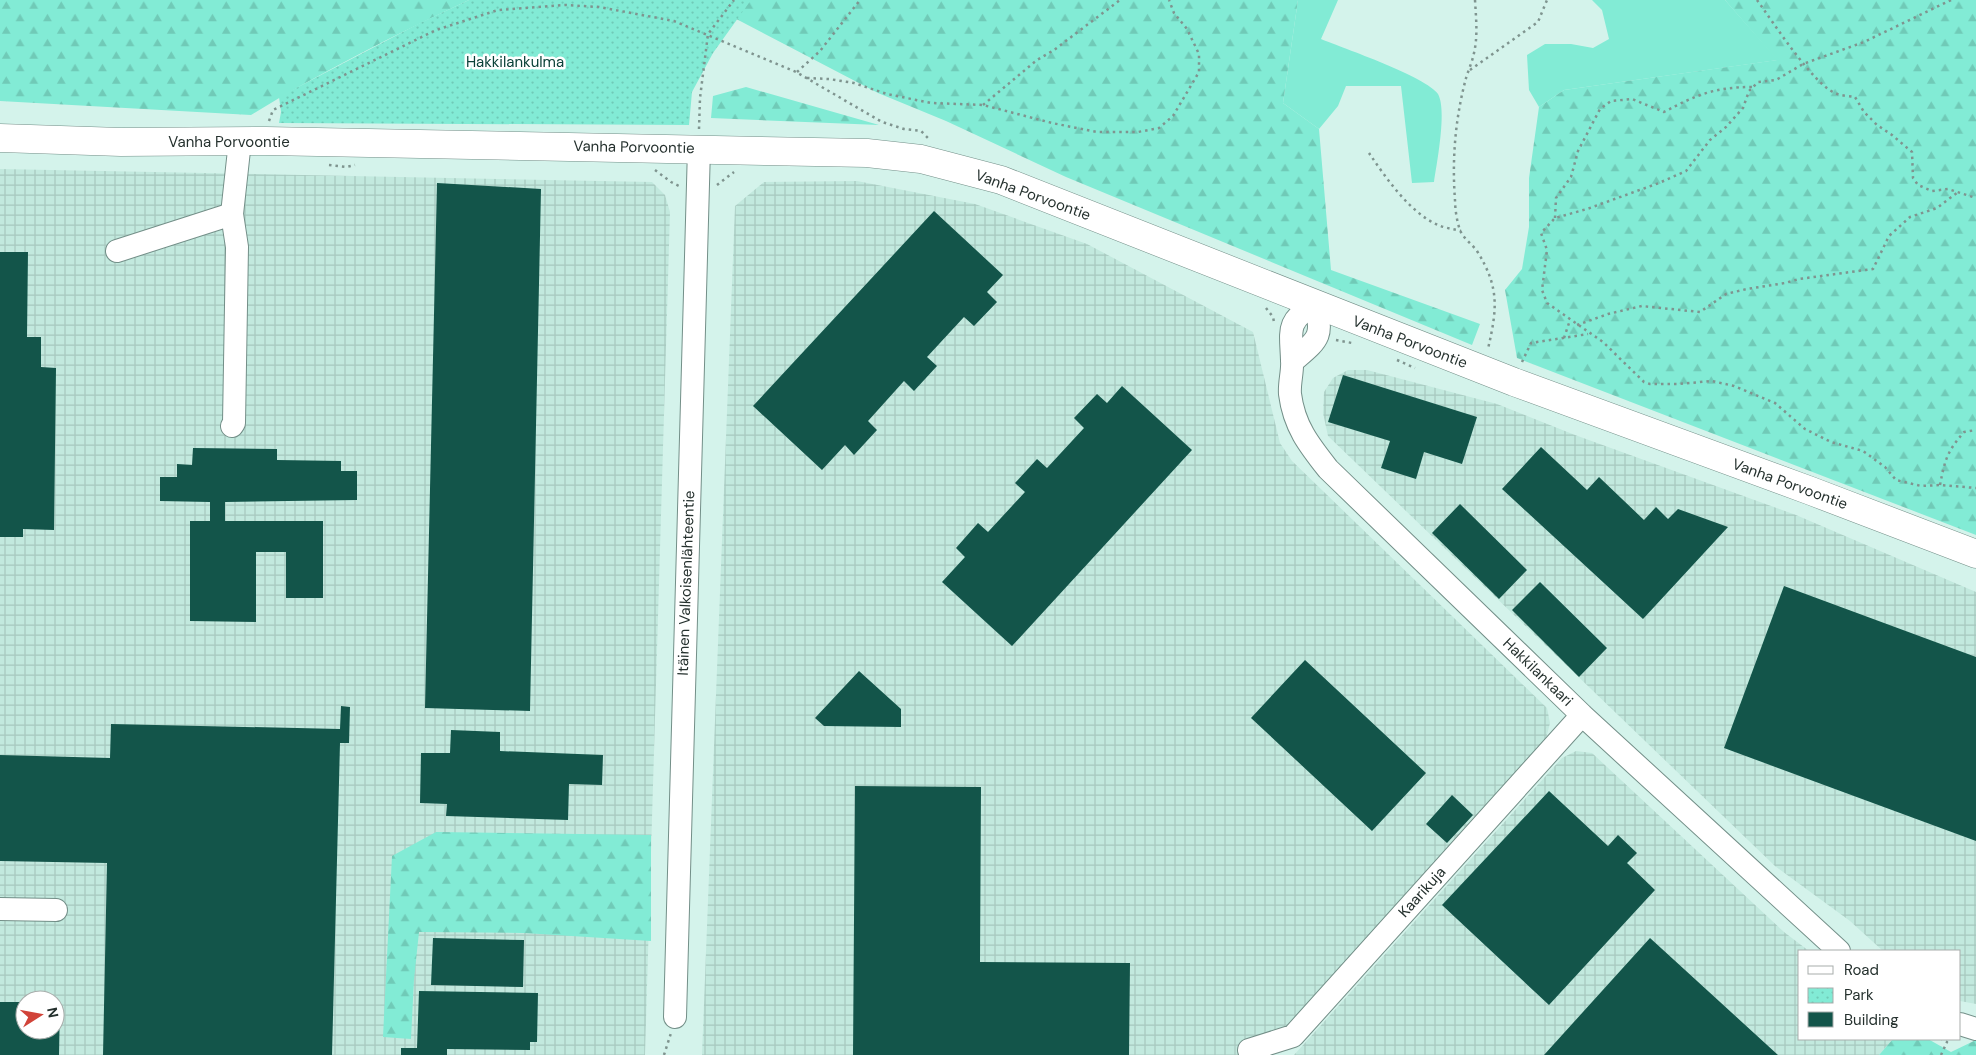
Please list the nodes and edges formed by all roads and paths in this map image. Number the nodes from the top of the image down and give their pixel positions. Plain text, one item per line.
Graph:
1 (734, 0) edge
2 (860, 0) edge
3 (1120, 0) edge
4 (1169, 0) edge
5 (1475, 0) edge
6 (1547, 0) edge
7 (1757, 0) edge
8 (1951, 0) edge
9 (708, 34) junction
10 (1803, 64) junction
11 (1468, 71) junction
12 (796, 72) junction
13 (806, 78) junction
14 (1753, 87) junction
15 (983, 105) junction
16 (267, 126) dead end
17 (0, 138) edge
18 (929, 139) dead end
19 (240, 141) junction
20 (698, 148) junction
21 (1369, 153) dead end
22 (362, 164) dead end
23 (329, 165) dead end
24 (652, 168) dead end
25 (739, 170) dead end
26 (697, 186) junction
27 (1958, 192) junction
28 (1976, 198) edge
29 (232, 214) junction
30 (1555, 218) junction
31 (1460, 231) junction
32 (117, 251) dead end
33 (1314, 304) junction
34 (1265, 307) dead end
35 (1570, 320) junction
36 (1576, 325) junction
37 (1274, 326) dead end
38 (1590, 334) junction
39 (1564, 338) junction
40 (1483, 370) junction
41 (1514, 382) junction
42 (232, 426) dead end
43 (1976, 430) edge
44 (1940, 485) junction
45 (1976, 488) edge
46 (1976, 554) edge
47 (1582, 715) junction
48 (0, 909) edge
49 (56, 910) dead end
50 (1838, 950) edge
51 (675, 1017) dead end
52 (1976, 1029) edge
53 (1961, 1033) edge
54 (1950, 1040) edge
55 (1250, 1050) dead end
56 (1942, 1055) edge

1 - 9 path
2 - 12 path
3 - 15 path
4 - 15 path
5 - 11 path
6 - 11 path
7 - 10 path
8 - 10 path
9 - 12 path
9 - 16 path
9 - 20 path
10 - 14 path
10 - 27 path
11 - 31 path
12 - 13 path
13 - 15 path
13 - 18 path
14 - 30 path
14 - 30 path
17 - 19 main road, Vanha Porvoontie
19 - 20 main road, Vanha Porvoontie
19 - 29 street
20 - 26 street, Itäinen Valkoisenlähteentie
20 - 33 main road, Vanha Porvoontie
21 - 31 path
22 - 23 path
24 - 26 path
25 - 26 path
26 - 51 street, Itäinen Valkoisenlähteentie
27 - 28 path
27 - 36 path
29 - 32 street
29 - 42 street
30 - 35 path
31 - 40 path
33 - 40 main road, Vanha Porvoontie
33 - 47 street, Hakkilankaari
34 - 37 path
35 - 36 path
35 - 39 path
36 - 38 path
38 - 39 path
38 - 44 path
39 - 41 path
40 - 41 main road, Vanha Porvoontie
41 - 46 main road, Vanha Porvoontie
43 - 44 path
44 - 45 path
47 - 50 street, Hakkilankaari
47 - 55 street, Kaarikuja
48 - 49 street
52 - 53 street
54 - 56 path

